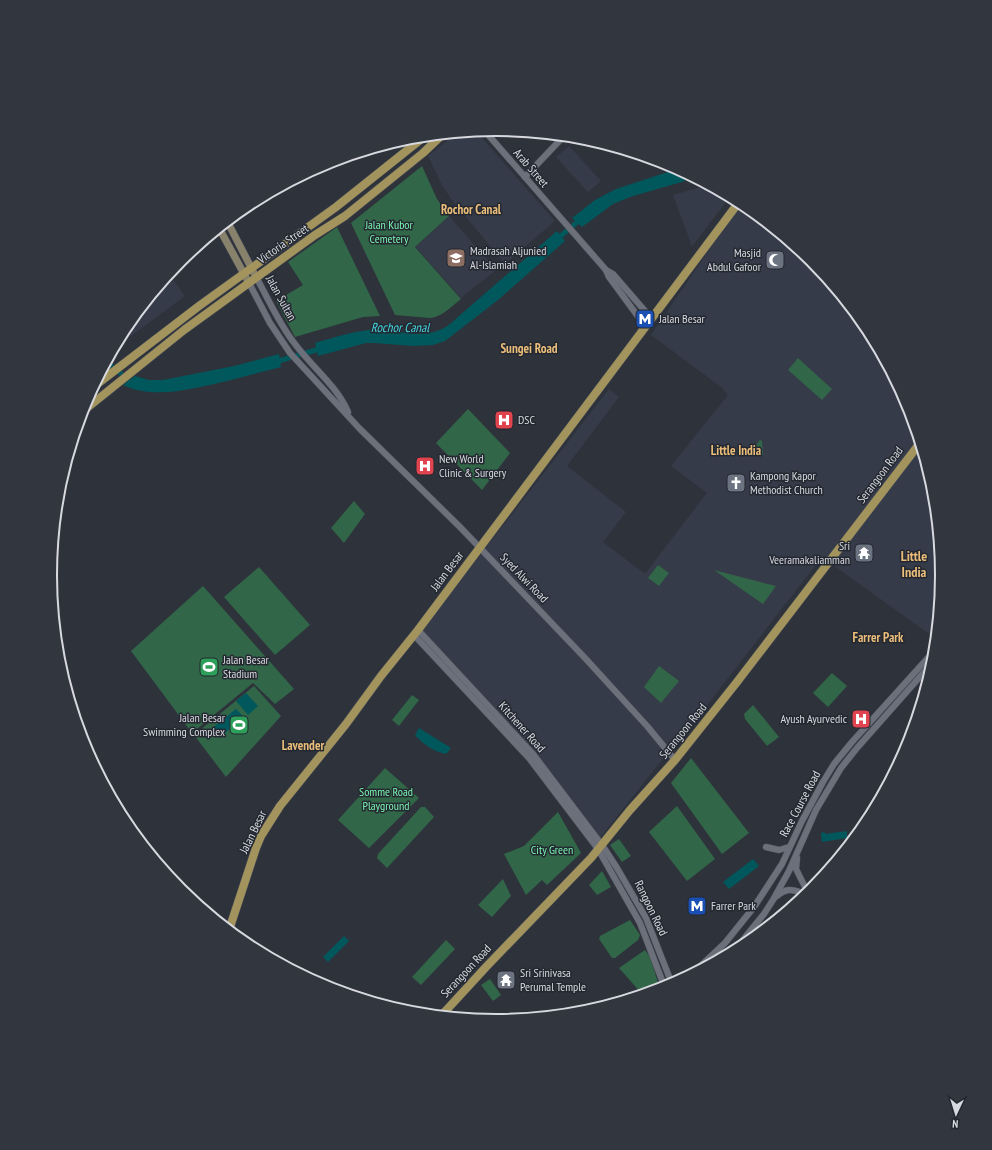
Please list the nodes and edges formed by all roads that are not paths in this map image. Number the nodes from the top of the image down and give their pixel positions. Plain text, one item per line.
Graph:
1 (489, 136) edge
2 (436, 140) edge
3 (559, 141) edge
4 (416, 143) edge
5 (525, 177) junction
6 (735, 207) edge
7 (230, 226) edge
8 (222, 233) edge
9 (251, 268) junction
10 (606, 270) junction
11 (244, 273) junction
12 (256, 277) junction
13 (249, 283) junction
14 (651, 318) junction
15 (645, 326) junction
16 (294, 343) joint
17 (285, 346) joint
18 (102, 380) edge
19 (91, 405) edge
20 (350, 417) junction
21 (916, 448) edge
22 (479, 548) junction
23 (416, 633) junction
24 (927, 658) edge
25 (924, 672) edge
26 (675, 760) junction
27 (766, 846) dead end
28 (789, 846) junction
29 (600, 847) junction
30 (799, 849) junction
31 (803, 888) edge
32 (800, 890) edge
33 (773, 900) junction
34 (231, 924) edge
35 (747, 935) edge
36 (708, 959) edge
37 (670, 978) edge
38 (663, 982) edge
39 (447, 1011) edge

1 - 5 street, Arab Street
2 - 12 main road, Victoria Street
3 - 5 street
4 - 9 main road, Victoria Street
5 - 10 street, Arab Street
6 - 14 main road, Jalan Besar
7 - 9 main road, Jalan Sultan
8 - 11 main road, Jalan Sultan
9 - 11 main road, Victoria Street
9 - 12 main road, Jalan Sultan
10 - 14 street
10 - 15 street
11 - 13 main road, Jalan Sultan
11 - 18 main road, Victoria Street
12 - 13 main road, Victoria Street
12 - 16 street, Jalan Sultan
13 - 17 street, Jalan Sultan
13 - 19 main road, Victoria Street
14 - 15 main road, Jalan Besar
15 - 22 main road, Jalan Besar
16 - 20 street, Syed Alwi Road
17 - 20 street, Syed Alwi Road
20 - 22 street, Syed Alwi Road
21 - 26 main road, Serangoon Road
22 - 23 main road, Jalan Besar
22 - 26 street, Syed Alwi Road
23 - 29 street, Kitchener Road
23 - 34 main road, Jalan Besar
24 - 28 street, Race Course Road
25 - 30 street, Race Course Road
26 - 29 main road, Serangoon Road
27 - 28 street
28 - 36 street, Race Course Road
29 - 37 street, Rangoon Road
29 - 38 street, Rangoon Road
29 - 39 main road, Serangoon Road
30 - 31 street
30 - 33 street, Race Course Road
32 - 33 street
33 - 35 street, Race Course Road

